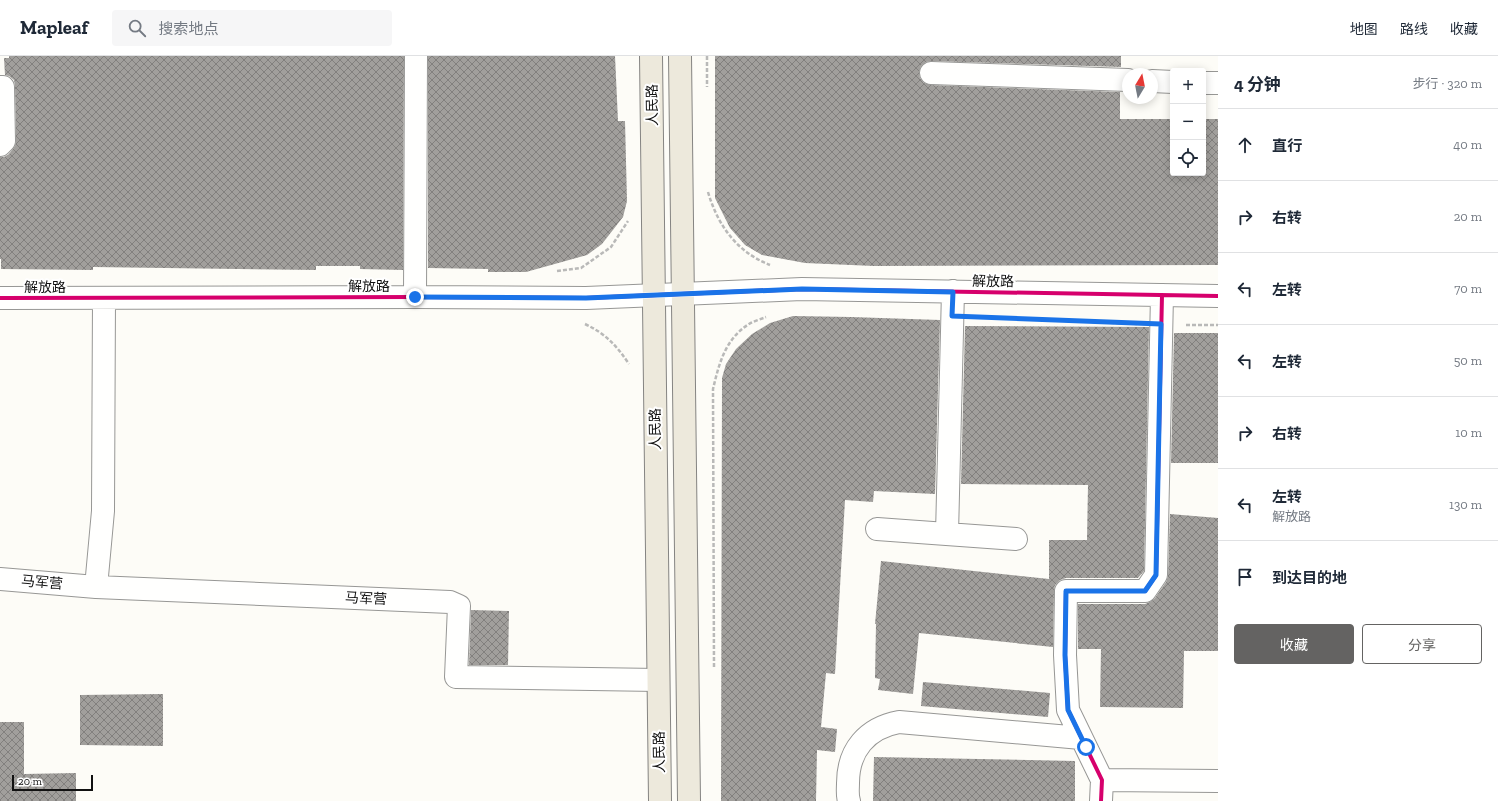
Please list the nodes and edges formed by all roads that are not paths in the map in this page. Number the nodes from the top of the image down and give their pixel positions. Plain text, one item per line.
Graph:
1 (416, 56) edge
2 (651, 56) edge
3 (680, 56) edge
4 (931, 73) dead end
5 (1122, 80) edge
6 (1158, 81) edge
7 (1170, 82) edge
8 (1206, 83) edge
9 (1218, 84) edge
10 (0, 87) edge
11 (0, 145) edge
12 (953, 292) junction
13 (683, 294) junction
14 (654, 295) junction
15 (1162, 295) junction
16 (1218, 296) edge
17 (415, 297) junction
18 (0, 298) edge
19 (104, 299) junction
20 (877, 530) dead end
21 (947, 534) junction
22 (1016, 539) dead end
23 (0, 579) edge
24 (96, 586) junction
25 (658, 680) junction
26 (1082, 738) junction
27 (1218, 781) edge
28 (1102, 790) edge
29 (660, 801) edge
30 (689, 801) edge
31 (849, 801) edge

1 - 17 street
2 - 14 main road, 人民路
3 - 13 main road, 人民路
4 - 5 street
6 - 7 street
8 - 9 street
10 - 11 street
12 - 13 street, 解放路
12 - 15 street, 解放路
12 - 21 street
13 - 14 street, 解放路
13 - 30 main road, 人民路
14 - 17 street, 解放路
14 - 25 main road, 人民路
15 - 16 street, 解放路
15 - 26 street
17 - 19 street, 解放路
18 - 19 street, 解放路
19 - 24 street
20 - 21 street
21 - 22 street
23 - 24 street, 马军营
24 - 25 street, 马军营
25 - 29 main road, 人民路
26 - 28 street
26 - 31 street
27 - 28 street

